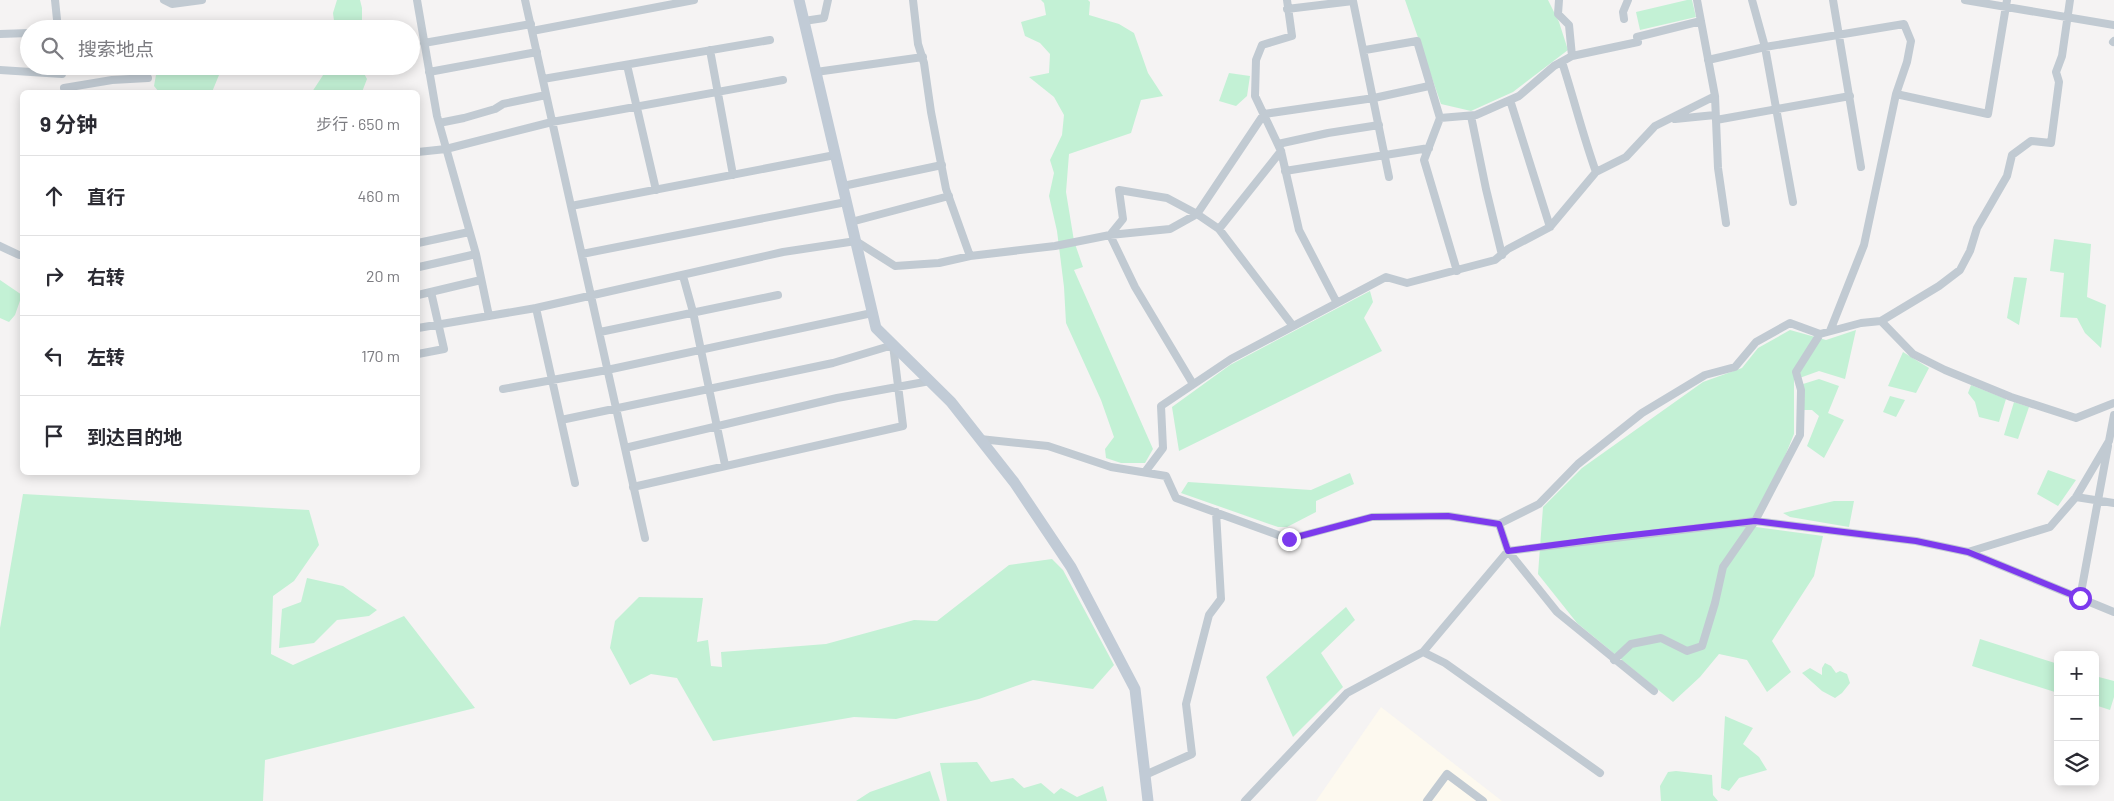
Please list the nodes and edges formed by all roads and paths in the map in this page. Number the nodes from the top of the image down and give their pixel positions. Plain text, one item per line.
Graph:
1 (55, 0) edge
2 (164, 0) edge
3 (202, 0) edge
4 (417, 0) edge
5 (525, 0) edge
6 (694, 0) edge
7 (799, 0) edge
8 (828, 0) edge
9 (913, 0) edge
10 (1287, 0) edge
11 (1559, 0) edge
12 (1628, 0) edge
13 (1697, 0) edge
14 (1752, 0) edge
15 (1833, 0) edge
16 (1965, 0) edge
17 (2070, 0) edge
18 (1353, 1) edge
19 (673, 2) edge
20 (2006, 4) edge
21 (1287, 9) junction
22 (2067, 18) junction
23 (1624, 19) dead end
24 (57, 20) edge
25 (804, 21) junction
26 (1701, 21) junction
27 (2114, 25) edge
28 (532, 28) junction
29 (20, 33) edge
30 (0, 34) edge
31 (1839, 35) junction
32 (770, 40) dead end
33 (424, 43) junction
34 (1765, 47) junction
35 (710, 50) junction
36 (1365, 50) junction
37 (537, 52) junction
38 (1572, 56) junction
39 (923, 58) junction
40 (1708, 60) junction
41 (1562, 62) junction
42 (627, 65) junction
43 (0, 70) edge
44 (20, 70) edge
45 (429, 72) junction
46 (816, 72) junction
47 (62, 75) edge
48 (148, 78) dead end
49 (543, 79) junction
50 (783, 80) dead end
51 (1430, 86) junction
52 (64, 90) edge
53 (717, 92) junction
54 (1896, 94) junction
55 (546, 95) junction
56 (1715, 96) junction
57 (1850, 96) junction
58 (1374, 98) junction
59 (1510, 100) junction
60 (638, 107) junction
61 (1776, 109) junction
62 (1264, 114) junction
63 (1471, 116) junction
64 (1716, 117) junction
65 (1440, 118) junction
66 (1671, 119) junction
67 (552, 122) junction
68 (439, 123) junction
69 (1379, 125) junction
70 (446, 148) junction
71 (1279, 148) junction
72 (1429, 148) junction
73 (420, 152) edge
74 (835, 155) junction
75 (1386, 155) junction
76 (942, 165) junction
77 (1861, 167) dead end
78 (1286, 171) junction
79 (1596, 172) junction
80 (733, 175) junction
81 (1389, 177) dead end
82 (843, 186) junction
83 (656, 190) junction
84 (949, 196) junction
85 (846, 202) junction
86 (1793, 202) dead end
87 (571, 206) junction
88 (1197, 214) junction
89 (851, 222) junction
90 (1726, 223) dead end
91 (1550, 227) junction
92 (1219, 229) junction
93 (470, 232) junction
94 (1110, 235) junction
95 (856, 241) junction
96 (420, 243) edge
97 (0, 246) edge
98 (476, 254) junction
99 (582, 254) junction
100 (20, 255) edge
101 (1502, 255) junction
102 (970, 256) junction
103 (420, 267) edge
104 (1457, 271) junction
105 (683, 276) junction
106 (481, 280) junction
107 (431, 292) junction
108 (420, 295) edge
109 (778, 295) dead end
110 (591, 296) junction
111 (1338, 303) junction
112 (536, 308) junction
113 (693, 312) junction
114 (872, 313) junction
115 (489, 316) junction
116 (1881, 320) junction
117 (438, 324) junction
118 (1292, 326) junction
119 (420, 328) edge
120 (1830, 331) junction
121 (600, 332) junction
122 (1820, 334) junction
123 (893, 345) junction
124 (701, 350) junction
125 (420, 354) edge
126 (607, 370) junction
127 (552, 380) junction
128 (930, 381) junction
129 (1193, 384) junction
130 (900, 387) junction
131 (503, 389) dead end
132 (709, 389) junction
133 (2114, 403) edge
134 (616, 409) junction
135 (2114, 415) edge
136 (561, 420) junction
137 (717, 427) junction
138 (980, 439) junction
139 (2108, 442) junction
140 (625, 448) junction
141 (725, 465) junction
142 (1146, 472) junction
143 (575, 483) dead end
144 (633, 487) junction
145 (2076, 497) junction
146 (2098, 501) junction
147 (2114, 504) edge
148 (1216, 512) junction
149 (1755, 521) junction
150 (1499, 524) junction
151 (645, 538) dead end
152 (1508, 551) junction
153 (1968, 552) junction
154 (2080, 598) junction
155 (2114, 612) edge
156 (1422, 652) junction
157 (1614, 660) junction
158 (1654, 691) dead end
159 (1600, 773) dead end
160 (1145, 775) junction
161 (1148, 801) edge
162 (1245, 801) edge
163 (1427, 801) edge
164 (1483, 801) edge

1 - 24 street
2 - 3 street
4 - 33 street
5 - 28 street
6 - 19 street
7 - 25 street
8 - 25 street
9 - 39 street
10 - 21 street
11 - 38 street
12 - 23 street
13 - 26 street
14 - 34 street
15 - 31 street
16 - 20 street
17 - 22 street
18 - 21 street
18 - 36 street
19 - 28 street
20 - 22 street
20 - 54 street
21 - 62 street
22 - 27 street
22 - 116 street
25 - 46 street
26 - 38 street
26 - 40 street
28 - 33 street
28 - 37 street
29 - 30 street
31 - 34 street
31 - 54 street
31 - 57 street
32 - 35 street
33 - 45 street
34 - 40 street
34 - 61 street
35 - 42 street
35 - 53 street
36 - 51 street
36 - 58 street
37 - 45 street
37 - 49 street
38 - 41 street
39 - 46 street
39 - 76 street
40 - 56 street
41 - 59 street
41 - 79 street
42 - 49 street
42 - 60 street
43 - 44 street
45 - 68 street
46 - 74 street
47 - 52 street
48 - 52 street
49 - 55 street
50 - 53 street
51 - 58 street
51 - 65 street
53 - 60 street
53 - 80 street
54 - 120 street
55 - 67 street
55 - 68 street
56 - 64 street
56 - 66 street
57 - 61 street
57 - 77 street
58 - 62 street
58 - 69 street
59 - 63 street
59 - 91 street
60 - 67 street
60 - 83 street
61 - 64 street
61 - 86 street
62 - 71 street
62 - 88 street
63 - 65 street
63 - 101 street
64 - 66 street
64 - 90 street
65 - 72 street
66 - 79 street
67 - 70 street
67 - 87 street
68 - 70 street
69 - 71 street
69 - 75 street
70 - 73 street
70 - 93 street
71 - 78 street
71 - 92 street
72 - 75 street
72 - 104 street
74 - 80 street
74 - 82 street
75 - 78 street
75 - 81 street
76 - 82 street
76 - 84 street
78 - 111 street
79 - 91 street
80 - 83 street
82 - 85 street
83 - 87 street
84 - 89 street
84 - 102 street
85 - 89 street
85 - 99 street
87 - 99 street
88 - 92 street
88 - 94 street
88 - 94 street
89 - 95 street
91 - 101 street
92 - 118 street
93 - 96 street
93 - 98 street
94 - 102 street
94 - 129 street
95 - 102 street
95 - 105 street
95 - 114 street
97 - 100 street
98 - 103 street
98 - 106 street
99 - 110 street
101 - 104 street
104 - 111 street
105 - 110 street
105 - 113 street
106 - 107 street
106 - 115 street
107 - 108 street
107 - 117 street
109 - 113 street
110 - 112 street
110 - 121 street
111 - 118 street
112 - 115 street
112 - 127 street
113 - 121 street
113 - 124 street
114 - 123 street
114 - 124 street
115 - 117 street
116 - 120 street
116 - 133 street
117 - 119 street
117 - 125 street
118 - 129 street
120 - 122 street
121 - 126 street
122 - 149 street
122 - 150 street
123 - 128 street
123 - 130 street
123 - 132 street
124 - 126 street
124 - 132 street
126 - 127 street
126 - 134 street
127 - 131 street
127 - 136 street
128 - 130 street
128 - 138 street
129 - 142 street
130 - 137 street
130 - 141 street
132 - 134 street
132 - 137 street
134 - 136 street
134 - 140 street
135 - 139 street
136 - 143 street
137 - 140 street
137 - 141 street
138 - 142 street
138 - 160 street
139 - 145 street
139 - 146 street
140 - 144 street
141 - 144 street
142 - 148 street
144 - 151 street
145 - 146 street
145 - 153 street
146 - 147 street
146 - 154 street
148 - 150 street
148 - 160 street
149 - 152 street
149 - 153 street
149 - 157 street
150 - 152 street
152 - 156 street
152 - 157 street
153 - 154 street
154 - 155 street
156 - 159 street
156 - 162 street
157 - 158 street
160 - 161 street
163 - 164 street

